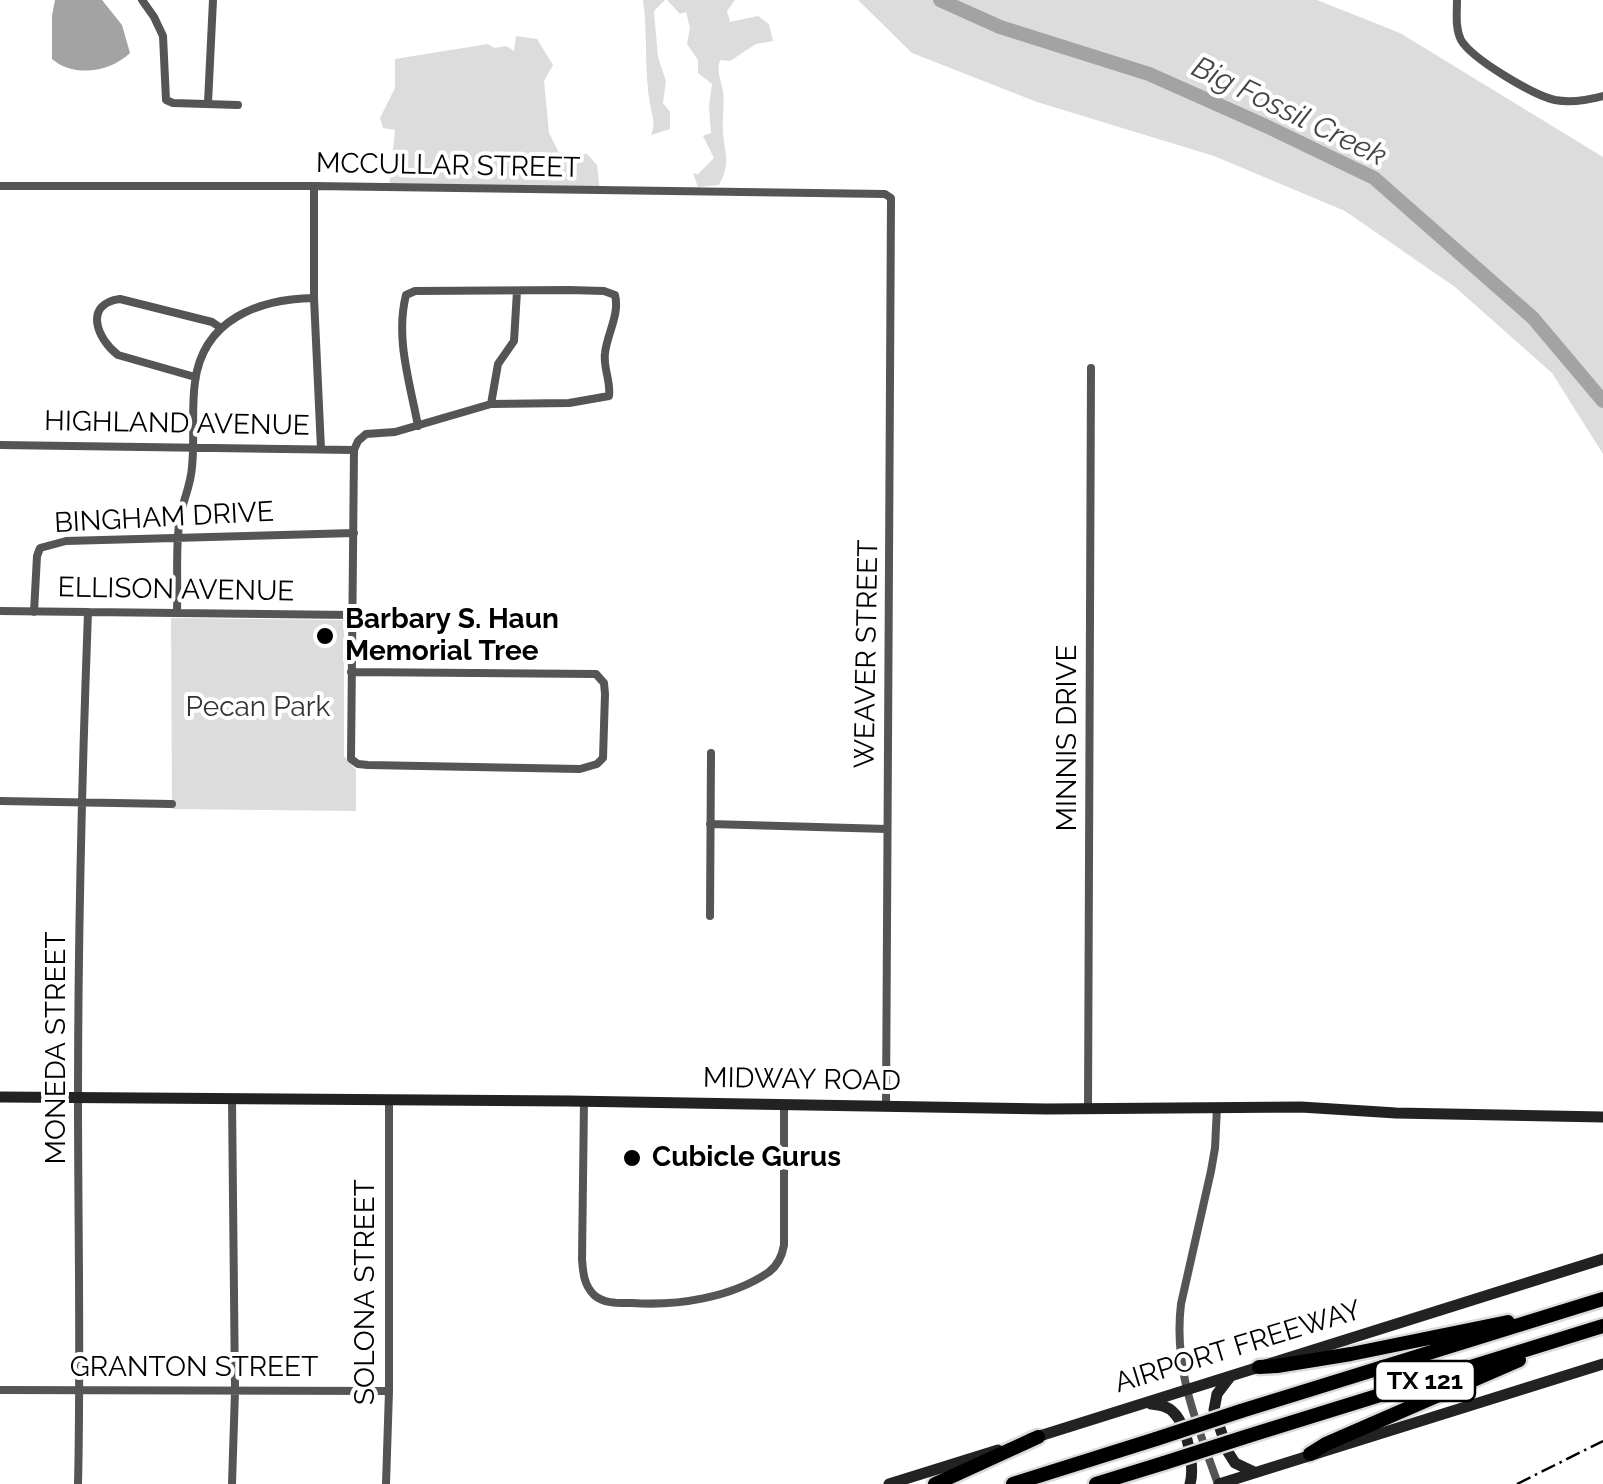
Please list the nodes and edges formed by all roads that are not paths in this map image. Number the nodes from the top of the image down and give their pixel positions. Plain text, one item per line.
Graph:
1 (142, 0) edge
2 (213, 0) edge
3 (1457, 0) edge
4 (1603, 96) edge
5 (208, 103) junction
6 (238, 106) dead end
7 (0, 186) edge
8 (314, 186) junction
9 (892, 201) joint
10 (517, 291) junction
11 (314, 298) junction
12 (221, 328) junction
13 (1091, 368) dead end
14 (195, 378) junction
15 (491, 404) junction
16 (418, 426) junction
17 (0, 445) edge
18 (194, 446) junction
19 (321, 448) junction
20 (354, 450) junction
21 (354, 533) junction
22 (180, 536) junction
23 (0, 611) edge
24 (34, 612) junction
25 (88, 612) junction
26 (178, 612) junction
27 (352, 616) junction
28 (351, 672) junction
29 (711, 753) dead end
30 (0, 801) edge
31 (80, 802) junction
32 (172, 804) dead end
33 (710, 824) junction
34 (887, 829) junction
35 (710, 916) dead end
36 (0, 1097) edge
37 (78, 1099) junction
38 (232, 1100) junction
39 (388, 1100) junction
40 (584, 1101) junction
41 (784, 1104) junction
42 (886, 1107) junction
43 (1216, 1107) junction
44 (1088, 1109) junction
45 (1603, 1117) edge
46 (1603, 1259) edge
47 (1603, 1300) edge
48 (1568, 1312) junction
49 (1603, 1326) edge
50 (1570, 1336) junction
51 (1603, 1364) edge
52 (1259, 1367) junction
53 (1230, 1377) junction
54 (80, 1389) junction
55 (0, 1390) edge
56 (235, 1391) junction
57 (388, 1391) junction
58 (1186, 1391) junction
59 (1142, 1404) junction
60 (1038, 1437) junction
61 (1310, 1454) junction
62 (1255, 1472) junction
63 (78, 1484) edge
64 (232, 1484) edge
65 (386, 1484) edge
66 (888, 1484) edge
67 (935, 1484) edge
68 (1013, 1484) edge
69 (1096, 1484) edge
70 (1190, 1484) edge
71 (1218, 1484) edge

1 - 5 street
2 - 5 street
3 - 4 street
5 - 6 street
7 - 8 street, MCCULLAR STREET
8 - 9 street, MCCULLAR STREET
8 - 11 street
9 - 34 street, WEAVER STREET
10 - 15 street
10 - 15 street
10 - 16 street
11 - 12 street
11 - 19 street
12 - 14 street
12 - 14 street
13 - 44 street, MINNIS DRIVE
14 - 18 street
15 - 16 street
16 - 20 street
17 - 18 street, HIGHLAND AVENUE
18 - 19 street, HIGHLAND AVENUE
18 - 22 street
19 - 20 street, HIGHLAND AVENUE
20 - 21 street
21 - 22 street, BINGHAM DRIVE
21 - 27 street
22 - 24 street, BINGHAM DRIVE
22 - 26 street
23 - 24 street, ELLISON AVENUE
24 - 25 street, ELLISON AVENUE
25 - 26 street, ELLISON AVENUE
25 - 31 street, MONEDA STREET
26 - 27 street, ELLISON AVENUE
27 - 28 street
28 - 28 street
29 - 33 street
30 - 31 street
31 - 32 street
31 - 37 street, MONEDA STREET
33 - 34 street
33 - 35 street
34 - 42 street, WEAVER STREET
36 - 37 main road, MIDWAY ROAD
37 - 38 main road, MIDWAY ROAD
37 - 54 street, MONEDA STREET
38 - 39 main road, MIDWAY ROAD
38 - 56 street
39 - 40 main road, MIDWAY ROAD
39 - 57 street, SOLONA STREET
40 - 41 main road, MIDWAY ROAD
40 - 41 street
41 - 42 main road, MIDWAY ROAD
42 - 44 main road, MIDWAY ROAD
43 - 44 main road, MIDWAY ROAD
43 - 45 main road, MIDWAY ROAD
43 - 58 street
46 - 52 main road, AIRPORT FREEWAY
47 - 48 highway, TX 121
48 - 52 highway
48 - 68 highway, TX 121, bridge
49 - 50 highway, TX 121
50 - 61 highway
50 - 69 highway, TX 121, bridge
51 - 61 main road
52 - 53 main road, AIRPORT FREEWAY
53 - 58 main road, AIRPORT FREEWAY
53 - 62 main road
54 - 55 street, GRANTON STREET
54 - 56 street, GRANTON STREET
54 - 63 street, MONEDA STREET
56 - 57 street, GRANTON STREET
56 - 64 street
57 - 65 street, SOLONA STREET
58 - 59 main road, AIRPORT FREEWAY
58 - 71 street
59 - 60 main road, AIRPORT FREEWAY
59 - 70 main road
60 - 66 main road, AIRPORT FREEWAY
60 - 67 highway
61 - 62 main road
62 - 71 main road

